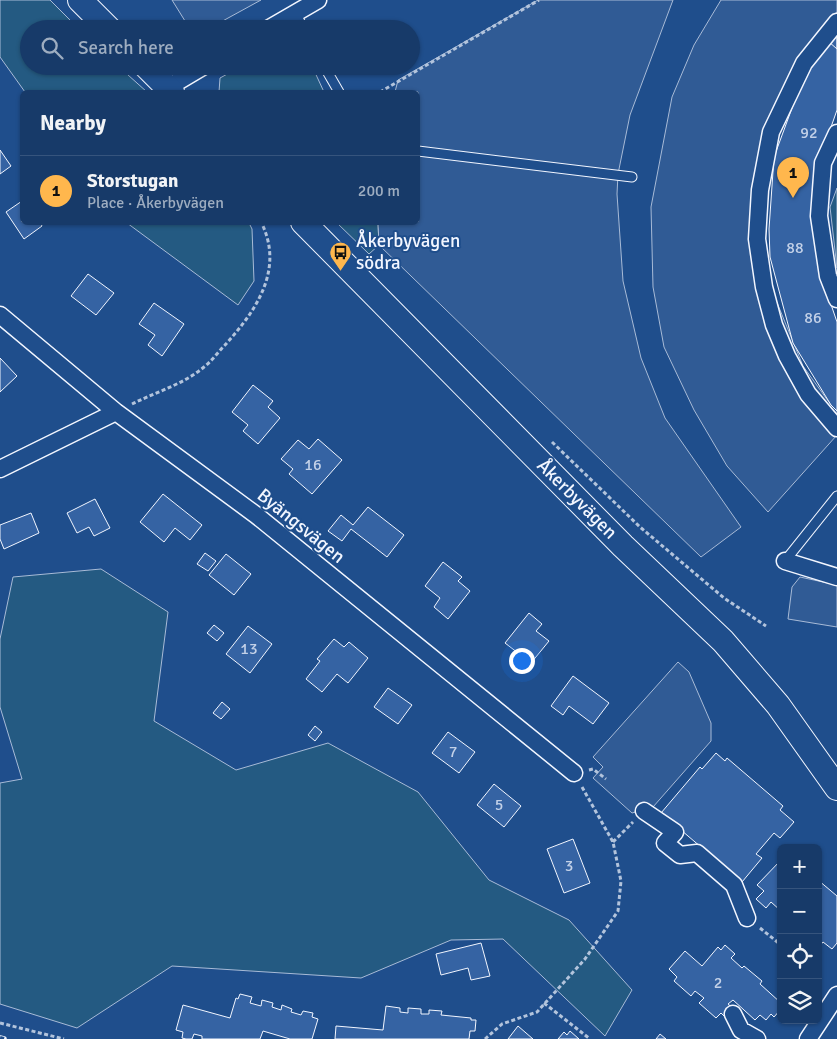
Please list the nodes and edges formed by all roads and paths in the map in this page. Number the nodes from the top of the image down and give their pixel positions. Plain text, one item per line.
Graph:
1 (80, 0) edge
2 (318, 0) edge
3 (539, 0) edge
4 (295, 13) junction
5 (100, 20) edge
6 (283, 20) edge
7 (299, 20) edge
8 (837, 22) edge
9 (420, 69) edge
10 (155, 75) edge
11 (191, 75) edge
12 (329, 75) edge
13 (409, 75) edge
14 (170, 90) edge
15 (338, 90) edge
16 (383, 90) edge
17 (837, 133) edge
18 (420, 151) edge
19 (632, 176) dead end
20 (263, 225) edge
21 (306, 225) edge
22 (837, 299) edge
23 (0, 315) edge
24 (116, 412) junction
25 (837, 428) edge
26 (547, 437) dead end
27 (0, 469) edge
28 (837, 496) edge
29 (785, 561) joint
30 (837, 577) edge
31 (766, 626) dead end
32 (574, 773) joint
33 (837, 788) edge
34 (644, 811) joint
35 (612, 842) junction
36 (747, 918) joint
37 (777, 941) edge
38 (837, 994) edge
39 (544, 1003) junction
40 (733, 1014) dead end
41 (0, 1023) edge
42 (64, 1039) edge
43 (485, 1039) edge
44 (590, 1039) edge
45 (757, 1039) edge
46 (808, 1039) edge

1 - 5 street
2 - 4 street
3 - 9 path
4 - 6 street
4 - 7 lane
8 - 25 street
10 - 14 street
11 - 14 street
12 - 15 lane
13 - 16 path
17 - 22 street
18 - 19 lane
20 - 24 path
21 - 33 street, Åkerbyvägen
23 - 24 street, Byängsvägen
24 - 27 street
24 - 32 street, Byängsvägen
26 - 31 path
28 - 29 lane
29 - 30 street
32 - 35 path
34 - 35 path
34 - 36 street
35 - 39 path
36 - 37 path
38 - 46 street
39 - 43 path
39 - 44 path
40 - 45 street
41 - 42 path

